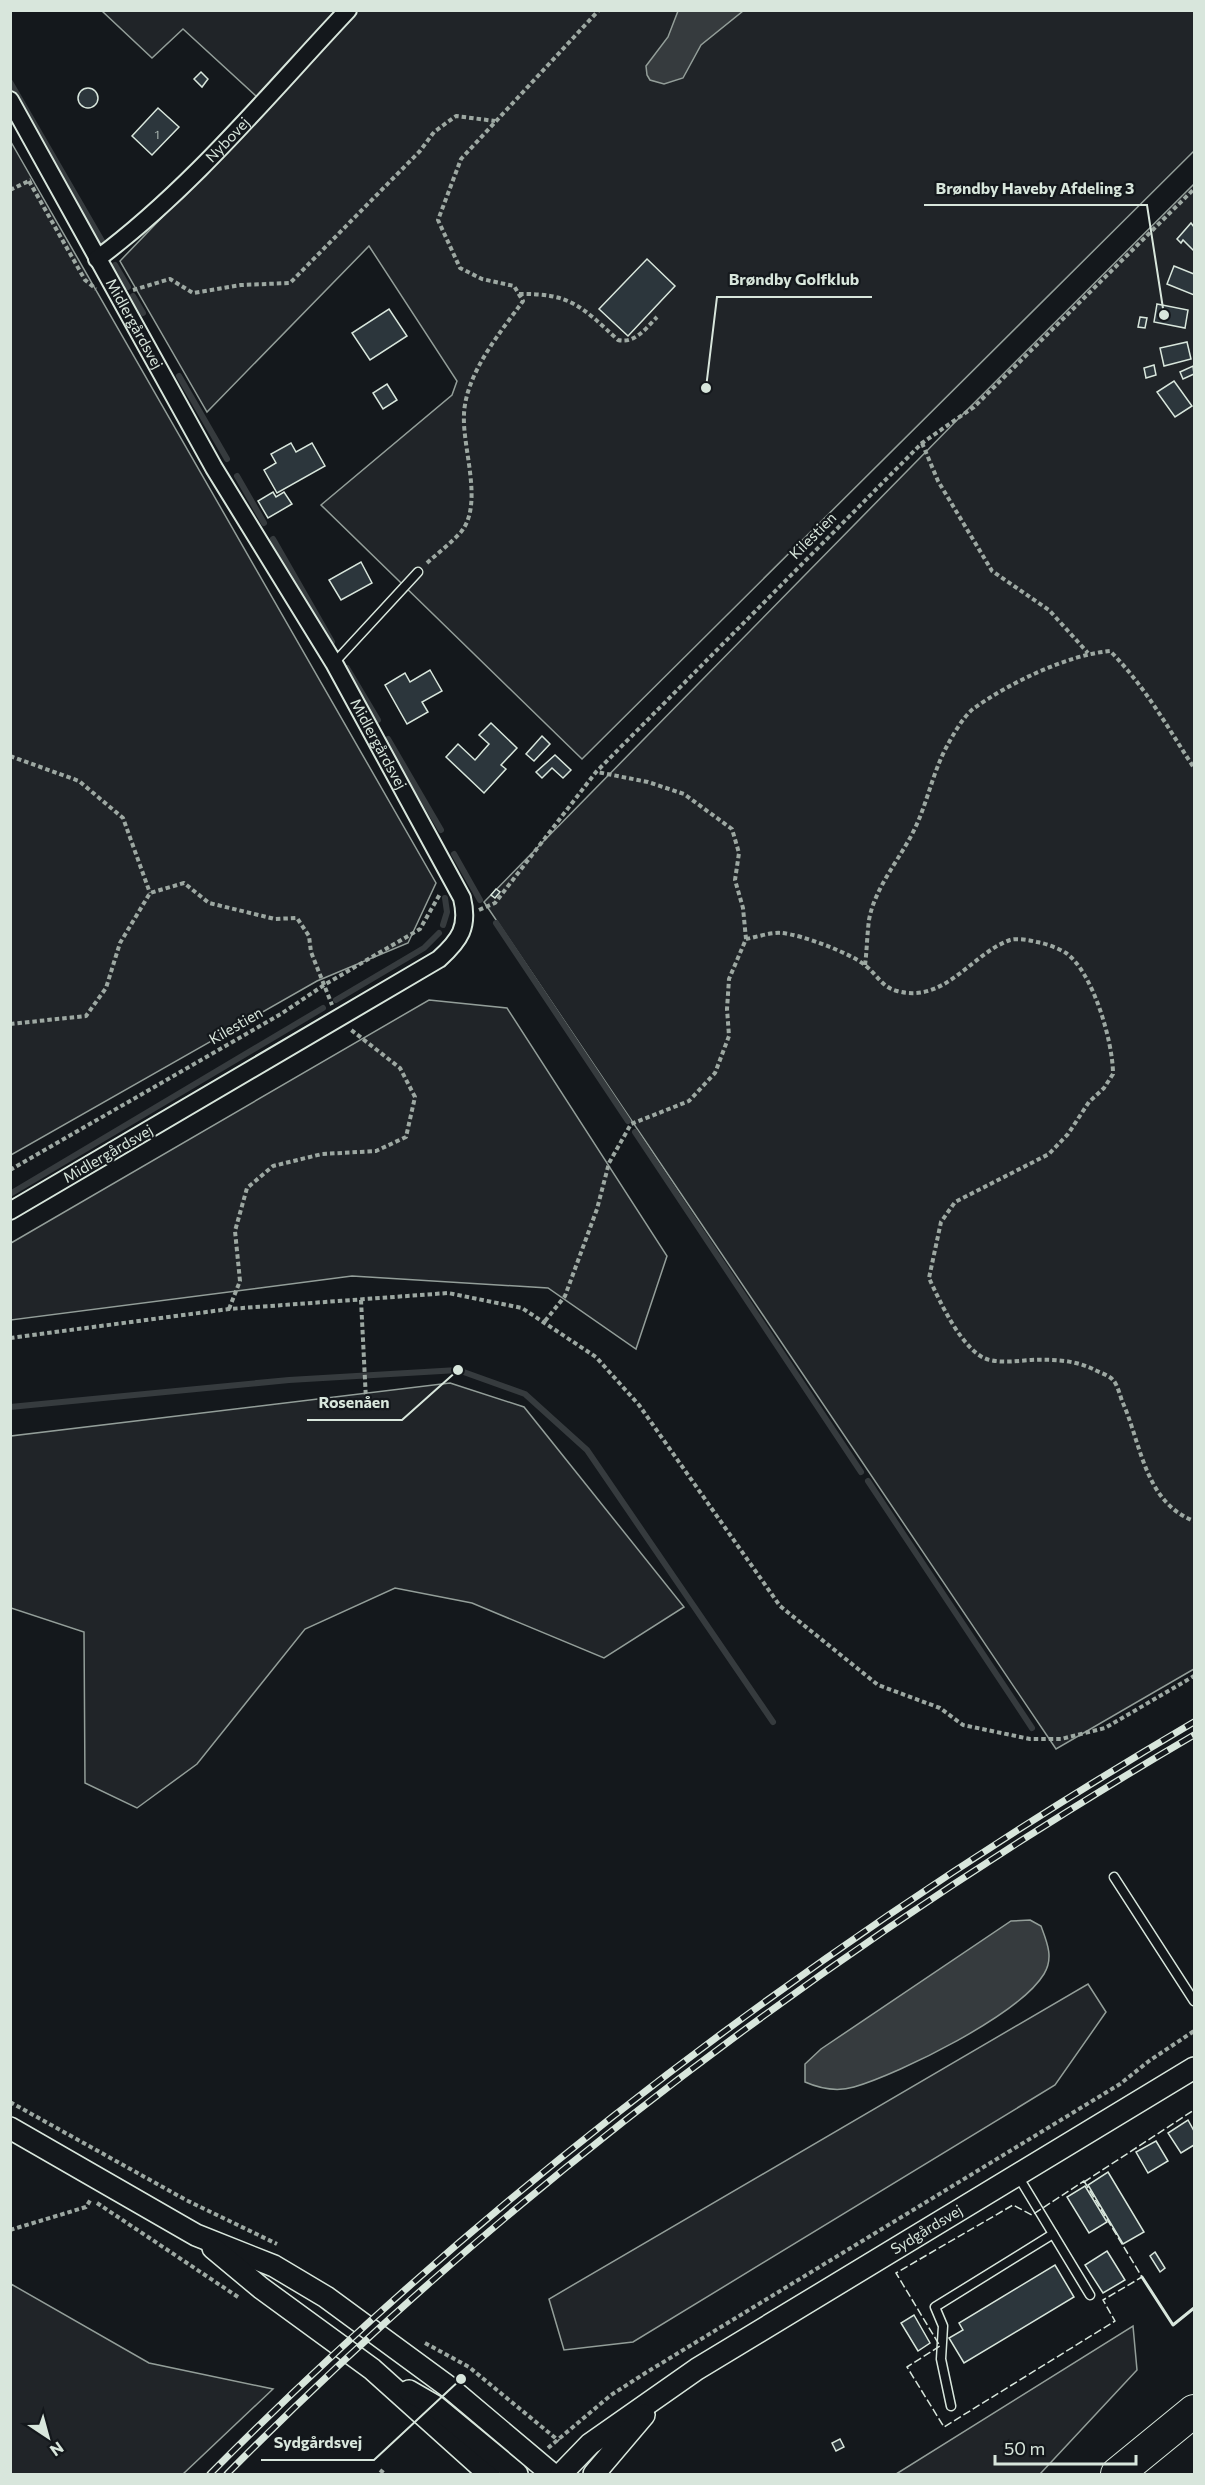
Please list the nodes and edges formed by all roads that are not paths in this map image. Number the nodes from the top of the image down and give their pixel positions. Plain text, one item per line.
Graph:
1 (348, 10) edge
2 (10, 100) edge
3 (97, 259) junction
4 (418, 572) road end
5 (334, 663) junction
6 (10, 1211) edge
7 (1114, 1877) dead end
8 (1194, 2001) edge
9 (1194, 2068) edge
10 (10, 2128) edge
11 (1018, 2175) junction
12 (1053, 2234) junction
13 (196, 2235) junction
14 (1090, 2295) dead end
15 (372, 2369) junction
16 (661, 2394) junction
17 (951, 2406) dead end
18 (1194, 2411) edge
19 (489, 2475) edge
20 (517, 2475) edge
21 (552, 2475) edge
22 (561, 2475) edge
23 (594, 2475) edge
24 (1117, 2475) edge

1 - 3 street, Nybovej
2 - 3 street, Midlergårdsvej
3 - 5 street, Midlergårdsvej
4 - 5 lane
5 - 6 street, Midlergårdsvej
7 - 8 lane
9 - 11 street, Sydgårdsvej
10 - 13 street
11 - 12 lane
11 - 16 street, Sydgårdsvej
12 - 14 lane
12 - 17 lane
13 - 15 street
13 - 21 street
15 - 19 street
15 - 20 street
16 - 22 street, Sydgårdsvej
16 - 23 street, Sydgårdsvej
18 - 24 highway

